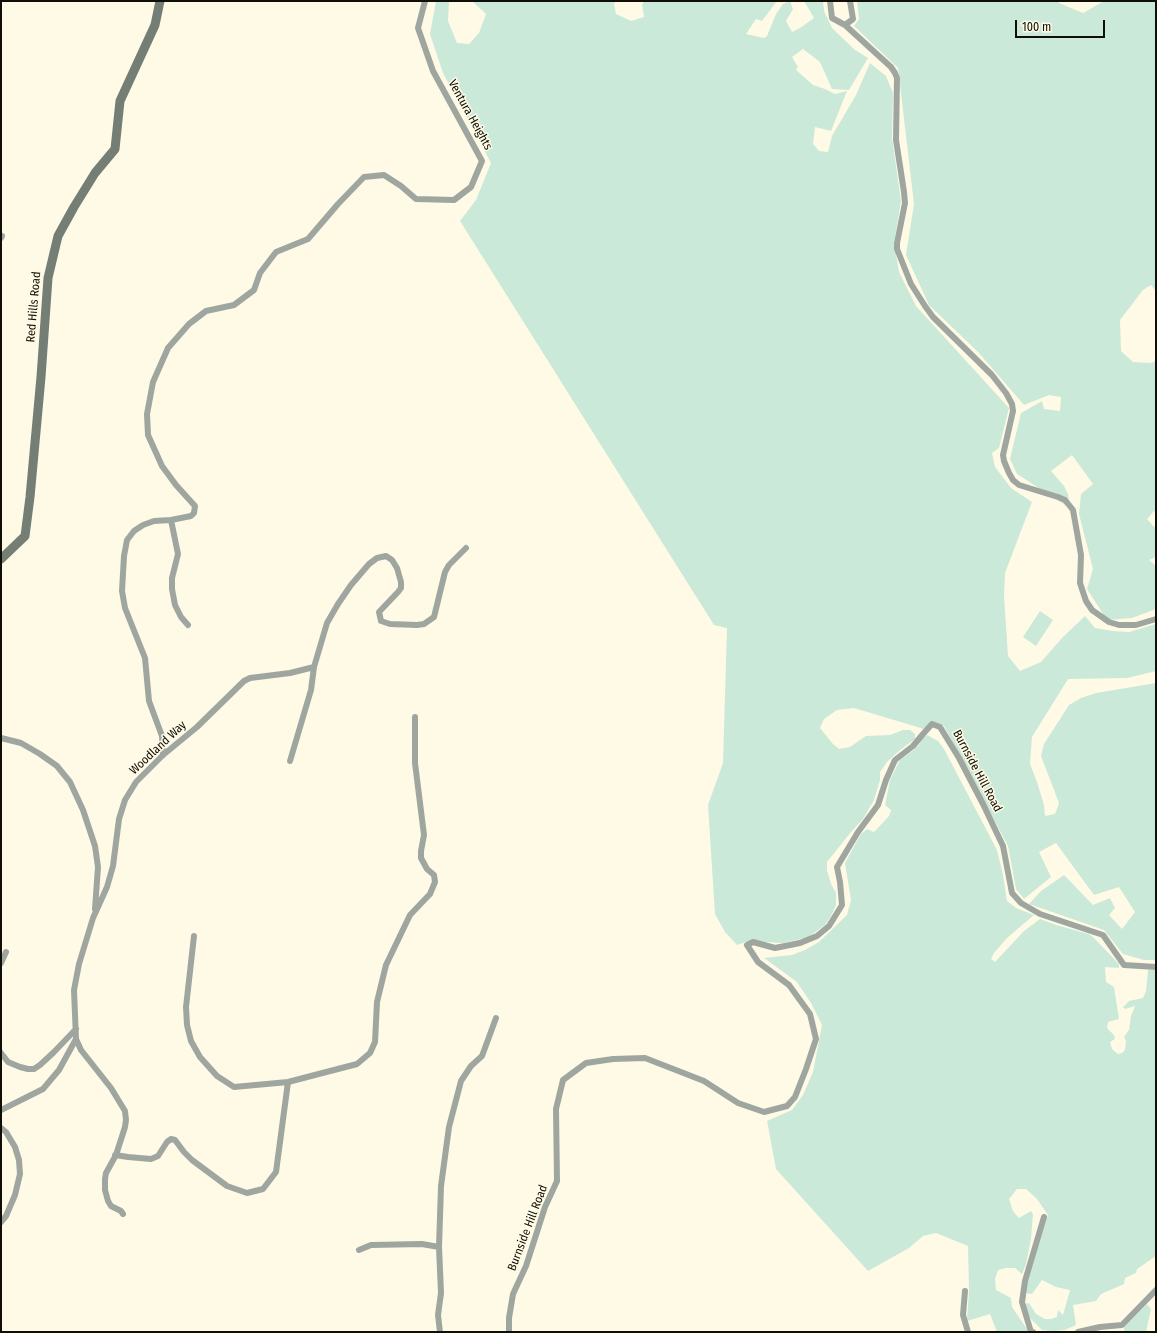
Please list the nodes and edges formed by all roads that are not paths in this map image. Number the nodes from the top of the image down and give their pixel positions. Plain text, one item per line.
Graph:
1 (160, 1) edge
2 (425, 1) edge
3 (830, 1) edge
4 (850, 1) edge
5 (845, 25) junction
6 (171, 520) junction
7 (466, 548) dead end
8 (1, 559) edge
9 (1156, 619) edge
10 (188, 625) dead end
11 (314, 666) junction
12 (416, 717) dead end
13 (1, 738) edge
14 (163, 755) junction
15 (290, 761) dead end
16 (94, 915) junction
17 (194, 936) dead end
18 (6, 952) dead end
19 (1, 963) edge
20 (1156, 966) edge
21 (496, 1018) dead end
22 (76, 1028) junction
23 (76, 1039) junction
24 (1, 1053) edge
25 (288, 1082) junction
26 (1, 1110) edge
27 (1, 1128) edge
28 (115, 1155) junction
29 (123, 1214) dead end
30 (1044, 1217) dead end
31 (1, 1222) edge
32 (439, 1247) junction
33 (359, 1250) dead end
34 (1156, 1290) edge
35 (965, 1291) dead end
36 (1122, 1325) junction
37 (440, 1332) edge
38 (509, 1332) edge
39 (968, 1332) edge
40 (1033, 1332) edge
41 (1078, 1332) edge
42 (1122, 1332) edge

1 - 8 main road, Red Hills Road
2 - 6 street, Ventura Heights
3 - 5 street
4 - 5 street
5 - 9 street
6 - 10 street
6 - 14 street, Ventura Heights
7 - 11 street
11 - 14 street, Woodland Way
11 - 15 street
12 - 25 street
13 - 16 street
14 - 16 street, Woodland Way
16 - 22 street, Woodland Way
17 - 25 street
18 - 19 street
20 - 38 street, Burnside Hill Road
21 - 32 street
22 - 23 street, Woodland Way
22 - 24 street
23 - 26 street
23 - 28 street, Woodland Way
25 - 28 street
27 - 31 street
28 - 29 street, Woodland Way
30 - 40 street
32 - 33 street
32 - 37 street
34 - 36 street
35 - 39 street
36 - 41 street
36 - 42 street

